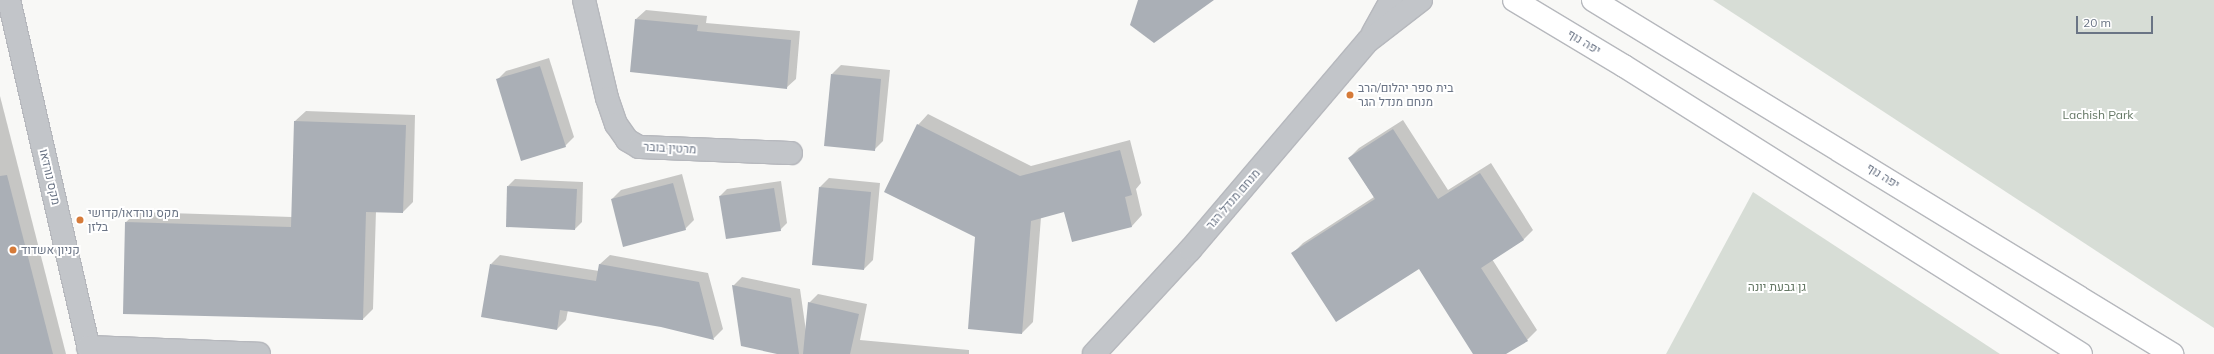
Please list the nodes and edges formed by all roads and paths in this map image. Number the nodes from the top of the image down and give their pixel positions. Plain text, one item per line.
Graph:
1 (9, 0) edge
2 (584, 0) edge
3 (1391, 0) edge
4 (1421, 0) edge
5 (1514, 0) edge
6 (1593, 0) edge
7 (1368, 41) junction
8 (791, 153) dead end
9 (89, 350) edge
10 (259, 354) edge
11 (1094, 354) edge
12 (2081, 354) edge
13 (2172, 354) edge

1 - 9 street, מקס נורדאו
2 - 8 street, מרטין בובר
3 - 7 street
4 - 7 street
5 - 12 main road, יפה נוף
6 - 13 main road, יפה נוף
7 - 11 street, מנחם מנדל הגר
9 - 10 street

